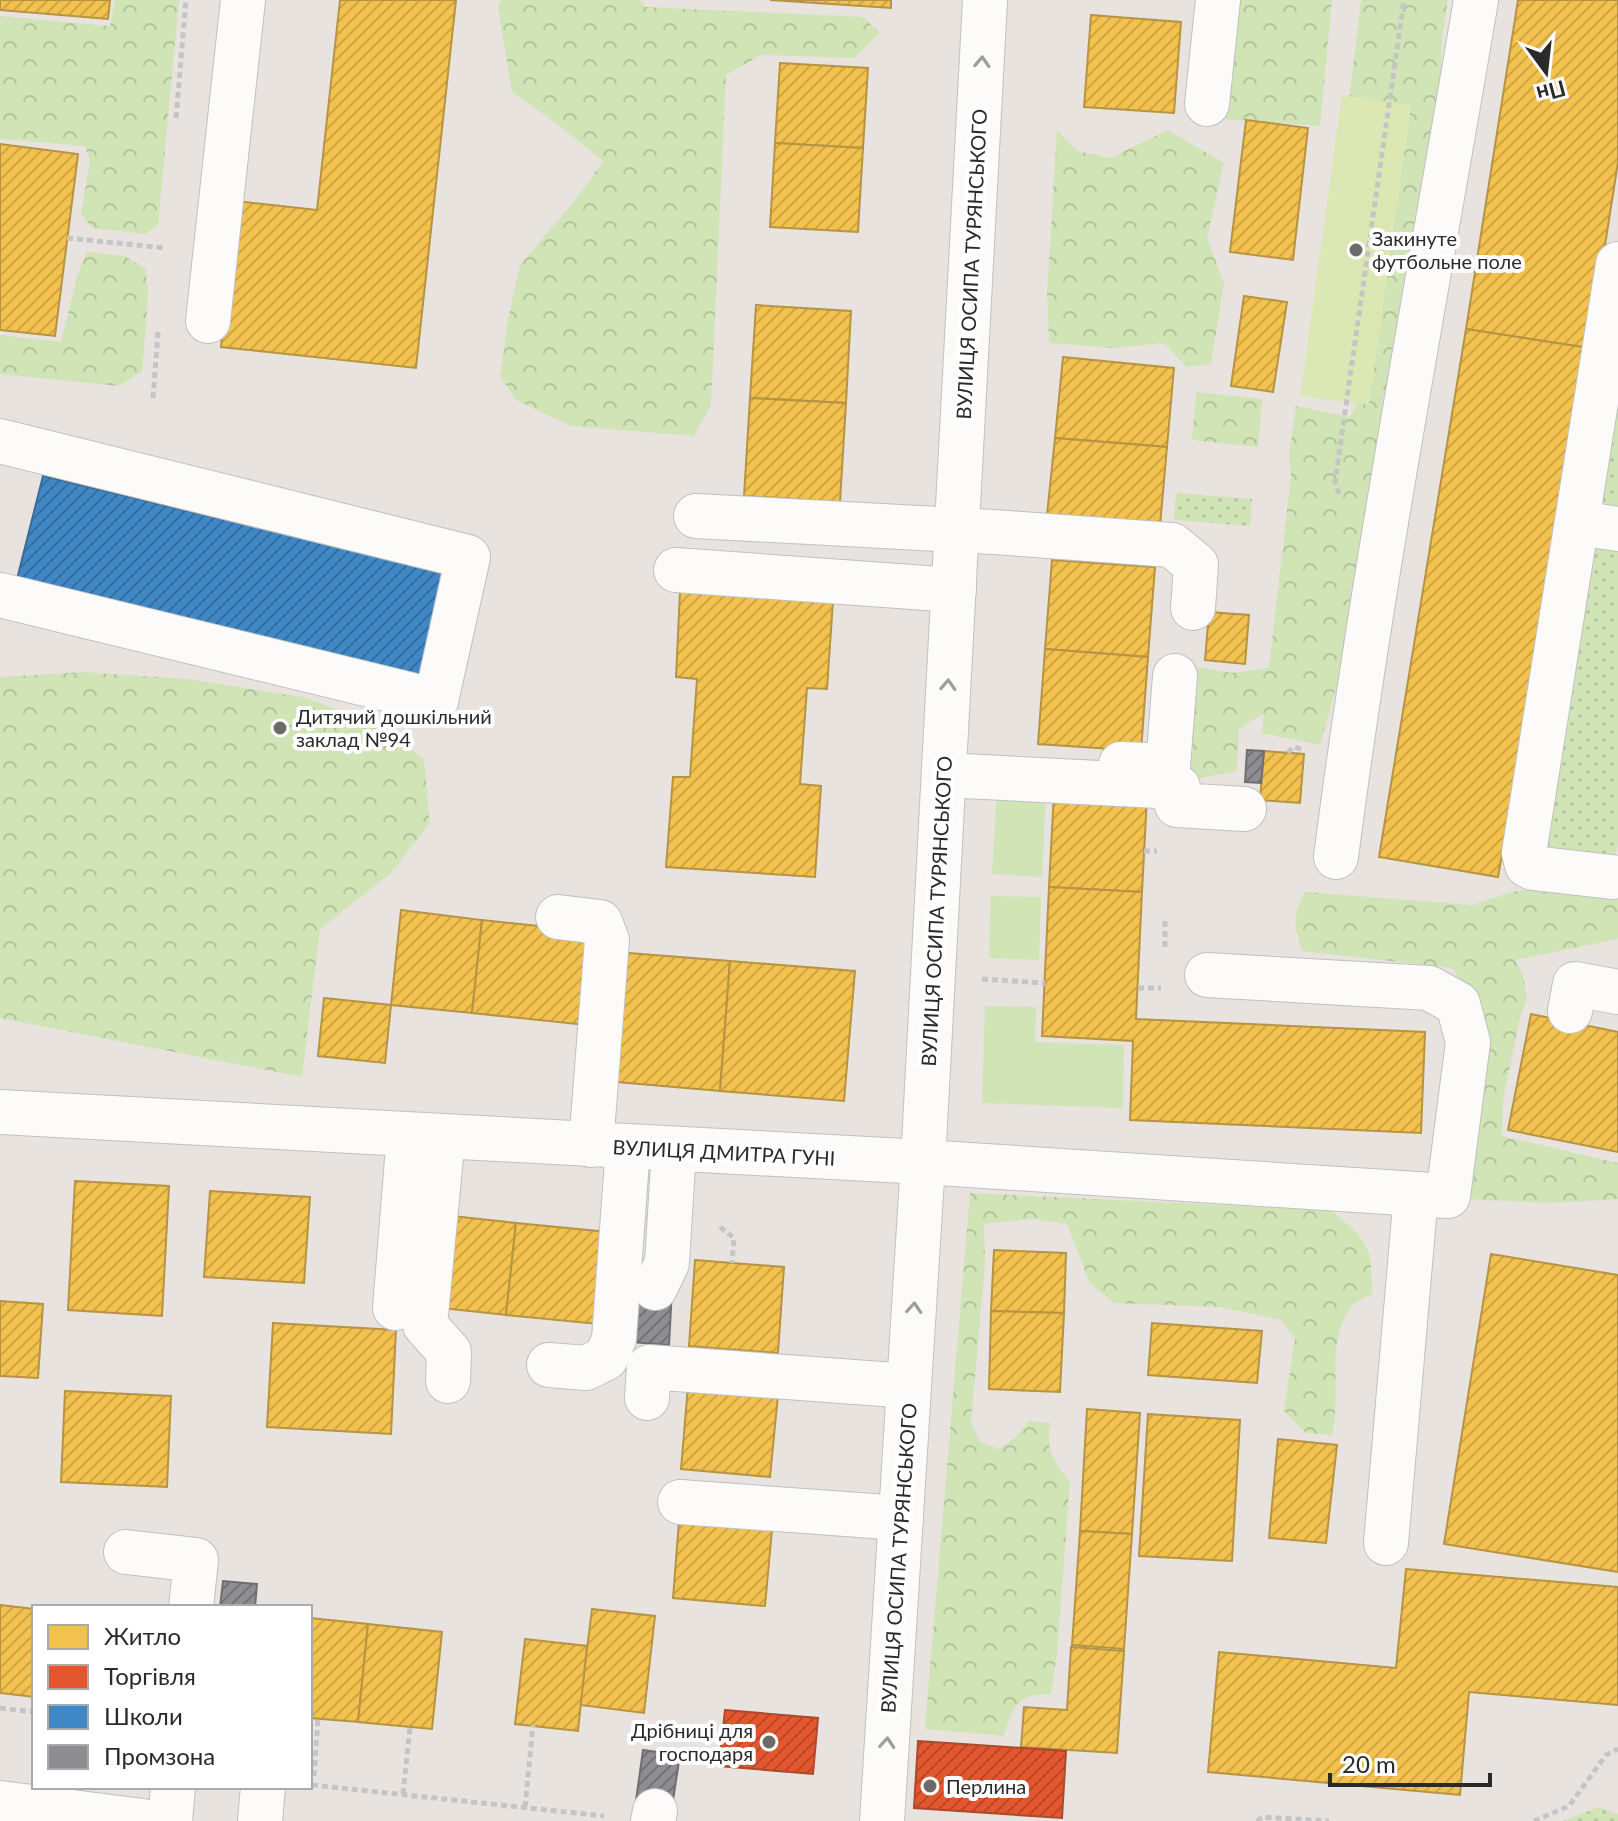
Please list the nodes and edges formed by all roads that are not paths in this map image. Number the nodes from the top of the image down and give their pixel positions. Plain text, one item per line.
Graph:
1 (243, 0) edge
2 (985, 0) edge
3 (1218, 0) edge
4 (1476, 0) edge
5 (1207, 104) dead end
6 (1618, 264) edge
7 (208, 321) dead end
8 (2, 451) edge
9 (696, 516) dead end
10 (1598, 526) edge
11 (957, 530) junction
12 (676, 570) dead end
13 (954, 590) junction
14 (0, 595) edge
15 (1193, 608) dead end
16 (1175, 676) dead end
17 (944, 765) junction
18 (1244, 809) dead end
19 (1336, 857) dead end
20 (1616, 865) edge
21 (558, 917) dead end
22 (1207, 975) dead end
23 (1618, 992) edge
24 (1570, 1011) dead end
25 (0, 1112) edge
26 (426, 1136) junction
27 (609, 1146) junction
28 (674, 1149) junction
29 (923, 1162) junction
30 (1432, 1195) junction
31 (655, 1288) dead end
32 (395, 1308) dead end
33 (549, 1365) dead end
34 (448, 1381) dead end
35 (909, 1386) junction
36 (647, 1398) dead end
37 (680, 1502) dead end
38 (901, 1518) junction
39 (1386, 1543) dead end
40 (126, 1552) dead end
41 (191, 1605) edge
42 (173, 1789) edge
43 (263, 1789) edge
44 (0, 1803) edge
45 (143, 1821) edge
46 (170, 1821) edge
47 (260, 1821) edge
48 (882, 1821) edge

1 - 7 street
11 -> 2 street, ВУЛИЦЯ ОСИПА ТУРЯНСЬКОГО
3 - 5 street
4 - 19 street
6 - 10 street
8 - 14 street
9 - 11 street
10 - 20 street
11 - 13 street, ВУЛИЦЯ ОСИПА ТУРЯНСЬКОГО
11 - 15 street
12 - 13 street
17 -> 13 street, ВУЛИЦЯ ОСИПА ТУРЯНСЬКОГО
16 - 17 street
17 - 18 street
17 - 29 street, ВУЛИЦЯ ОСИПА ТУРЯНСЬКОГО
21 - 27 street
22 - 30 street
23 - 24 street
25 - 26 street, ВУЛИЦЯ ДМИТРА ГУНІ
26 - 27 street, ВУЛИЦЯ ДМИТРА ГУНІ
26 - 32 street
26 - 34 street
27 - 28 street, ВУЛИЦЯ ДМИТРА ГУНІ
27 - 33 street
28 - 29 street, ВУЛИЦЯ ДМИТРА ГУНІ
28 - 31 street
29 - 30 street, ВУЛИЦЯ ДМИТРА ГУНІ
35 -> 29 street, ВУЛИЦЯ ОСИПА ТУРЯНСЬКОГО
30 - 39 street
35 - 36 street
35 - 38 street, ВУЛИЦЯ ОСИПА ТУРЯНСЬКОГО
37 - 38 street
48 -> 38 street, ВУЛИЦЯ ОСИПА ТУРЯНСЬКОГО
40 - 41 street
42 - 46 street
43 - 47 street
44 - 45 street

